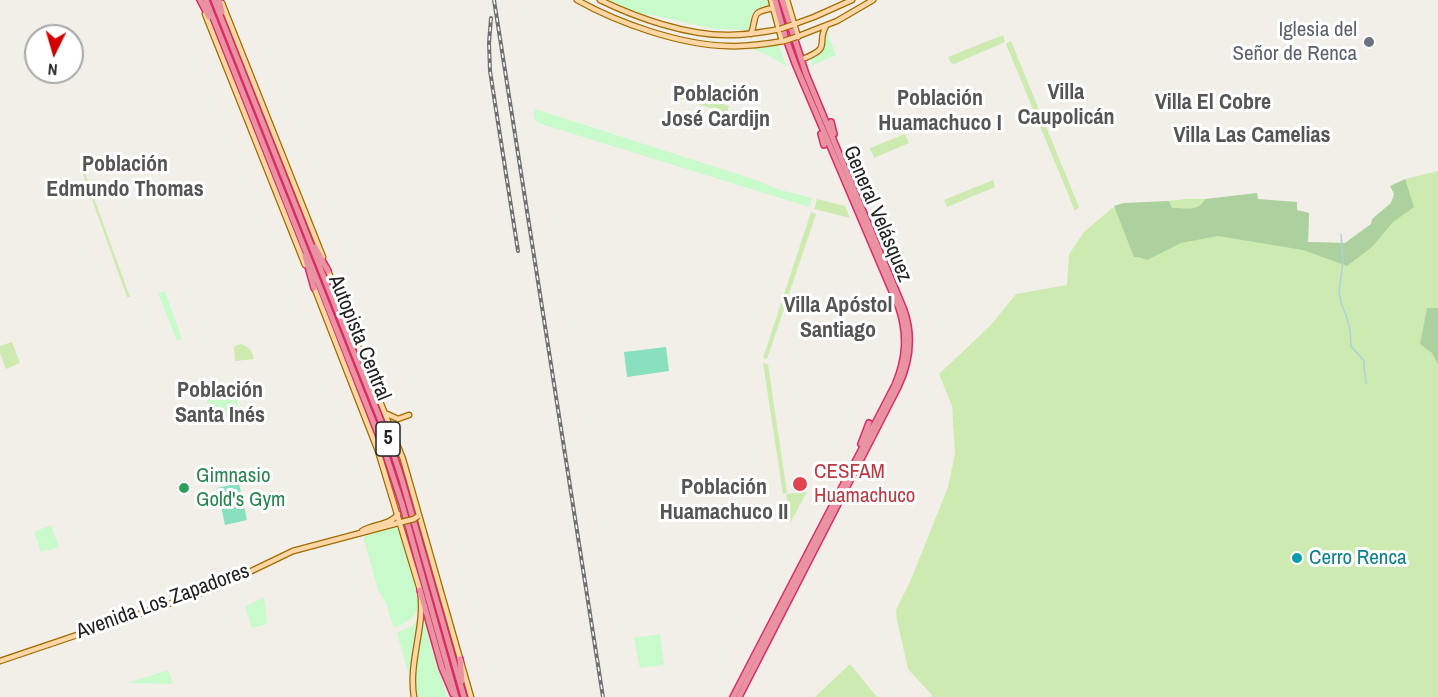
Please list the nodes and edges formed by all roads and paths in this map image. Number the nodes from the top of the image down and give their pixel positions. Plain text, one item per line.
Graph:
1 (200, 0) edge
2 (206, 0) edge
3 (214, 0) edge
4 (220, 0) edge
5 (577, 0) edge
6 (600, 0) edge
7 (773, 0) edge
8 (782, 0) edge
9 (787, 0) edge
10 (852, 0) edge
11 (873, 0) edge
12 (773, 8) junction
13 (754, 24) junction
14 (793, 25) junction
15 (826, 26) junction
16 (779, 29) junction
17 (762, 32) junction
18 (812, 32) junction
19 (751, 34) junction
20 (229, 37) junction
21 (797, 37) junction
22 (822, 38) junction
23 (222, 39) junction
24 (783, 41) junction
25 (805, 58) dead end
26 (813, 106) junction
27 (831, 122) dead end
28 (824, 145) dead end
29 (841, 158) junction
30 (304, 227) junction
31 (297, 228) junction
32 (328, 272) junction
33 (314, 288) junction
34 (385, 412) junction
35 (409, 415) dead end
36 (869, 423) dead end
37 (856, 461) junction
38 (398, 514) junction
39 (418, 514) junction
40 (401, 522) junction
41 (360, 532) junction
42 (420, 590) junction
43 (460, 659) junction
44 (0, 661) edge
45 (414, 697) edge
46 (455, 697) edge
47 (464, 697) edge
48 (471, 697) edge
49 (734, 697) edge
50 (739, 697) edge

1 - 23 highway
1 - 33 main road
2 - 23 highway, Autopista Central / 5
3 - 20 highway, Autopista Central / 5
4 - 20 highway
4 - 32 main road
5 - 24 main road
6 - 19 main road
7 - 12 main road
7 - 26 highway, General Velásquez
8 - 29 highway, General Velásquez
9 - 14 main road
10 - 14 main road
11 - 15 main road
12 - 13 main road
12 - 16 main road
13 - 17 main road
13 - 19 main road
14 - 16 main road, bridge
14 - 21 main road
15 - 18 main road
15 - 22 main road
16 - 17 main road
16 - 24 main road
17 - 19 main road
18 - 21 main road
18 - 22 main road
20 - 30 highway, Autopista Central / 5
21 - 24 main road, bridge
22 - 25 main road
23 - 31 highway, Autopista Central / 5
26 - 28 highway
26 - 37 highway, General Velásquez
27 - 29 highway
29 - 50 highway, General Velásquez
30 - 32 highway
30 - 47 highway, Autopista Central / 5
31 - 33 highway
31 - 46 highway, Autopista Central / 5
32 - 34 main road
33 - 38 main road
34 - 35 main road
34 - 39 main road
36 - 37 highway
37 - 49 highway, General Velásquez
38 - 40 main road
38 - 41 main road, Avenida Los Zapadores
39 - 40 main road, Avenida Los Zapadores, bridge
39 - 43 main road
40 - 41 main road, Avenida Los Zapadores
40 - 42 main road
41 - 44 main road, Avenida Los Zapadores
42 - 45 main road
42 - 46 highway
43 - 47 highway
43 - 48 main road

